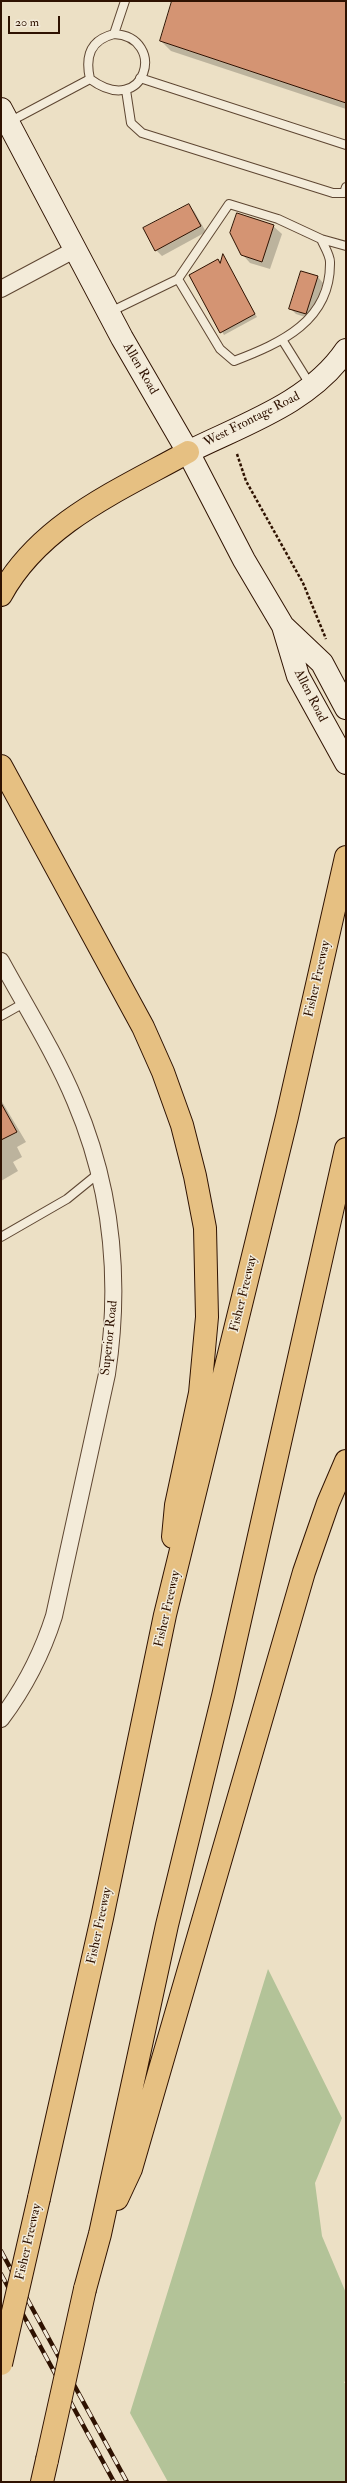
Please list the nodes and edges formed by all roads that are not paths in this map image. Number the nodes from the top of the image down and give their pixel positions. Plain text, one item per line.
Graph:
1 (126, 1) edge
2 (114, 34) junction
3 (140, 78) junction
4 (90, 79) junction
5 (126, 90) junction
6 (4, 116) edge
7 (346, 145) edge
8 (346, 187) edge
9 (321, 239) junction
10 (346, 246) edge
11 (76, 249) junction
12 (178, 279) junction
13 (1, 289) edge
14 (109, 312) junction
15 (283, 340) junction
16 (346, 350) edge
17 (312, 388) junction
18 (188, 452) junction
19 (1, 595) edge
20 (283, 626) junction
21 (346, 708) edge
22 (346, 763) edge
23 (1, 766) edge
24 (346, 857) edge
25 (1, 961) edge
26 (24, 1003) junction
27 (1, 1016) edge
28 (346, 1149) edge
29 (99, 1173) junction
30 (1, 1237) edge
31 (346, 1461) edge
32 (166, 1615) junction
33 (1, 1719) edge
34 (100, 2234) junction
35 (1, 2364) edge
36 (42, 2482) edge

1 - 2 lane
2 - 3 lane
2 - 4 lane
3 - 5 lane
3 - 7 lane
4 - 5 lane
4 - 6 lane
5 - 8 lane
6 - 11 main road, Allen Road
9 - 10 lane
9 - 12 lane
9 - 15 lane
11 - 13 street
11 - 14 main road, Allen Road
12 - 14 lane
12 - 15 lane
14 - 18 main road, Allen Road
15 - 17 lane
16 - 17 main road, West Frontage Road
17 - 18 main road, West Frontage Road
18 - 19 highway
18 - 20 main road, Allen Road
20 - 21 main road, Allen Road
20 - 22 main road, Allen Road
23 - 32 highway
24 - 32 highway, Fisher Freeway
25 - 26 street, Superior Road
26 - 27 lane
26 - 29 street, Superior Road
28 - 34 highway
29 - 30 lane
29 - 33 street, Superior Road
31 - 34 highway
32 - 35 highway, Fisher Freeway, bridge
34 - 36 highway, bridge

